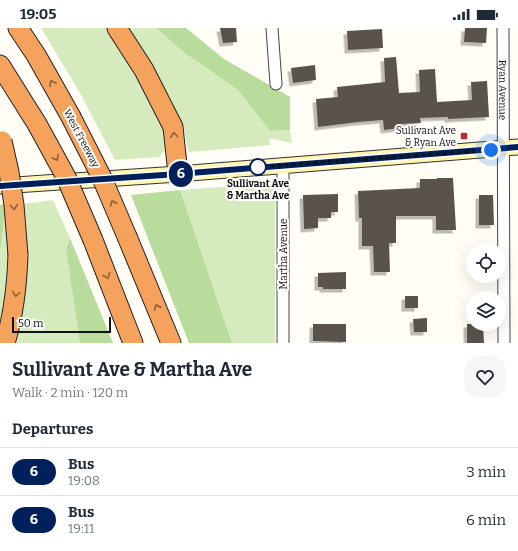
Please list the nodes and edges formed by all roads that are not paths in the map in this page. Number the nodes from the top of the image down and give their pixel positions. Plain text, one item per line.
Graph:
1 (18, 28) edge
2 (117, 28) edge
3 (272, 28) edge
4 (503, 28) edge
5 (0, 65) edge
6 (276, 84) dead end
7 (1, 139) edge
8 (511, 148) edge
9 (283, 165) junction
10 (178, 174) junction
11 (0, 186) edge
12 (5, 343) edge
13 (133, 343) edge
14 (171, 343) edge
15 (283, 343) edge
16 (504, 343) edge

14 -> 1 highway, West Freeway, bridge
10 -> 2 highway
3 - 6 street
4 - 8 street, Ryan Avenue
5 -> 13 highway, bridge
7 -> 12 highway, bridge
8 - 9 main road
8 - 16 street, Ryan Avenue
9 - 10 main road
9 - 15 street, Martha Avenue
10 - 11 main road

